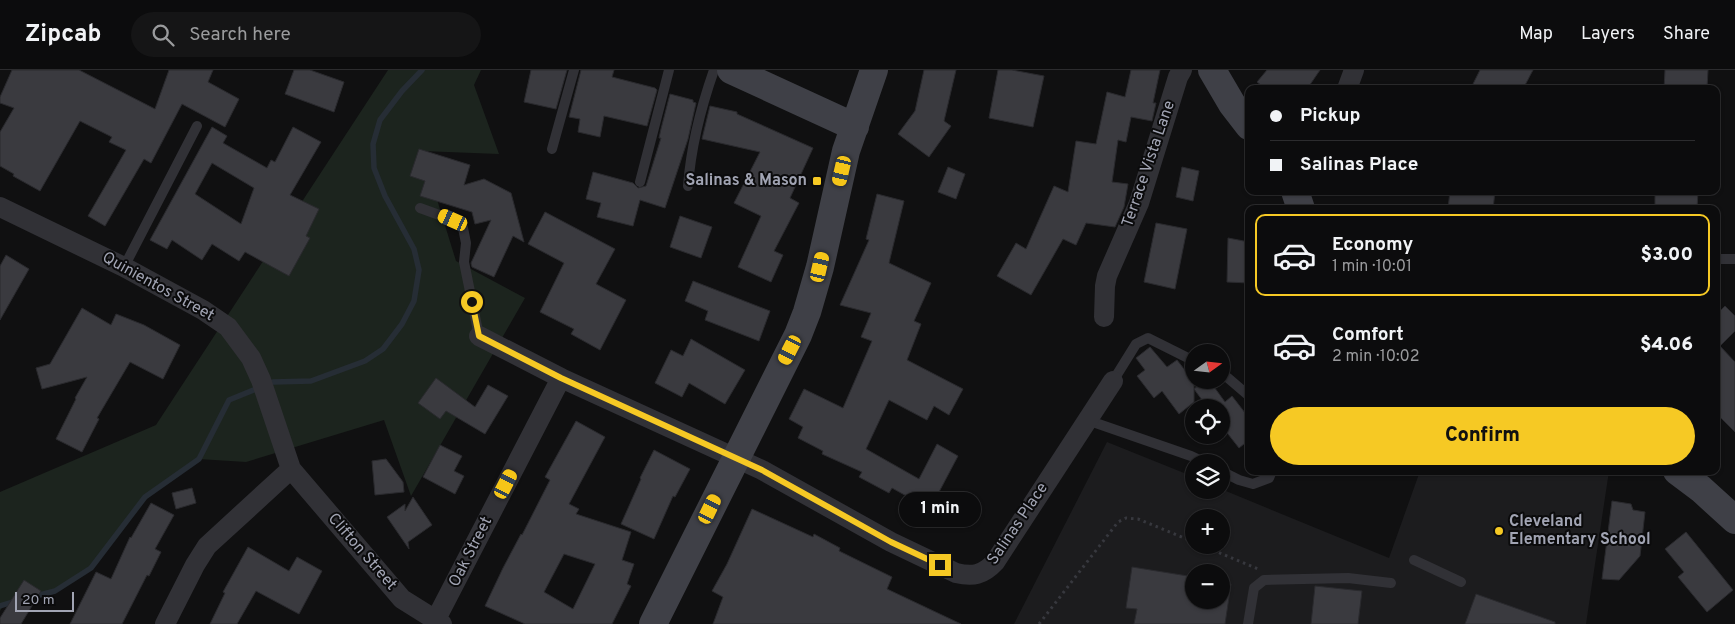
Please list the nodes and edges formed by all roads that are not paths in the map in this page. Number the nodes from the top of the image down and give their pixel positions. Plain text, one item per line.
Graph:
1 (574, 70) edge
2 (669, 70) edge
3 (714, 70) edge
4 (731, 70) edge
5 (874, 70) edge
6 (1182, 70) edge
7 (1212, 70) edge
8 (1354, 70) edge
9 (1349, 85) edge
10 (1245, 121) edge
11 (197, 126) dead end
12 (855, 128) junction
13 (552, 149) dead end
14 (640, 182) dead end
15 (688, 186) dead end
16 (0, 206) edge
17 (420, 208) dead end
18 (1720, 259) edge
19 (1735, 259) edge
20 (124, 267) junction
21 (1104, 317) dead end
22 (479, 336) joint
23 (1185, 356) edge
24 (561, 378) junction
25 (1230, 380) edge
26 (1113, 381) joint
27 (1245, 393) edge
28 (1087, 420) junction
29 (1185, 454) edge
30 (735, 458) junction
31 (291, 469) junction
32 (1270, 475) edge
33 (1682, 475) edge
34 (1230, 476) edge
35 (1735, 520) edge
36 (1414, 560) dead end
37 (1461, 582) dead end
38 (1391, 583) dead end
39 (439, 622) edge
40 (165, 624) edge
41 (653, 624) edge
42 (1248, 624) edge

1 - 13 lane
2 - 14 lane
3 - 15 lane
4 - 12 main road
5 - 12 main road
6 - 21 street, Terrace Vista Lane
7 - 10 main road
8 - 9 street
11 - 20 lane
12 - 30 main road
16 - 20 street, Quinientos Street
17 - 22 lane
18 - 19 lane
20 - 31 street, Quinientos Street
22 - 24 street, Salinas Place
23 - 26 lane
24 - 30 street, Salinas Place
24 - 39 street, Oak Street
25 - 27 lane
26 - 28 street, Salinas Place
28 - 29 lane
28 - 30 street, Salinas Place
30 - 41 main road
31 - 39 street, Clifton Street
31 - 40 street
32 - 34 lane
33 - 35 main road
36 - 37 lane
38 - 42 lane

